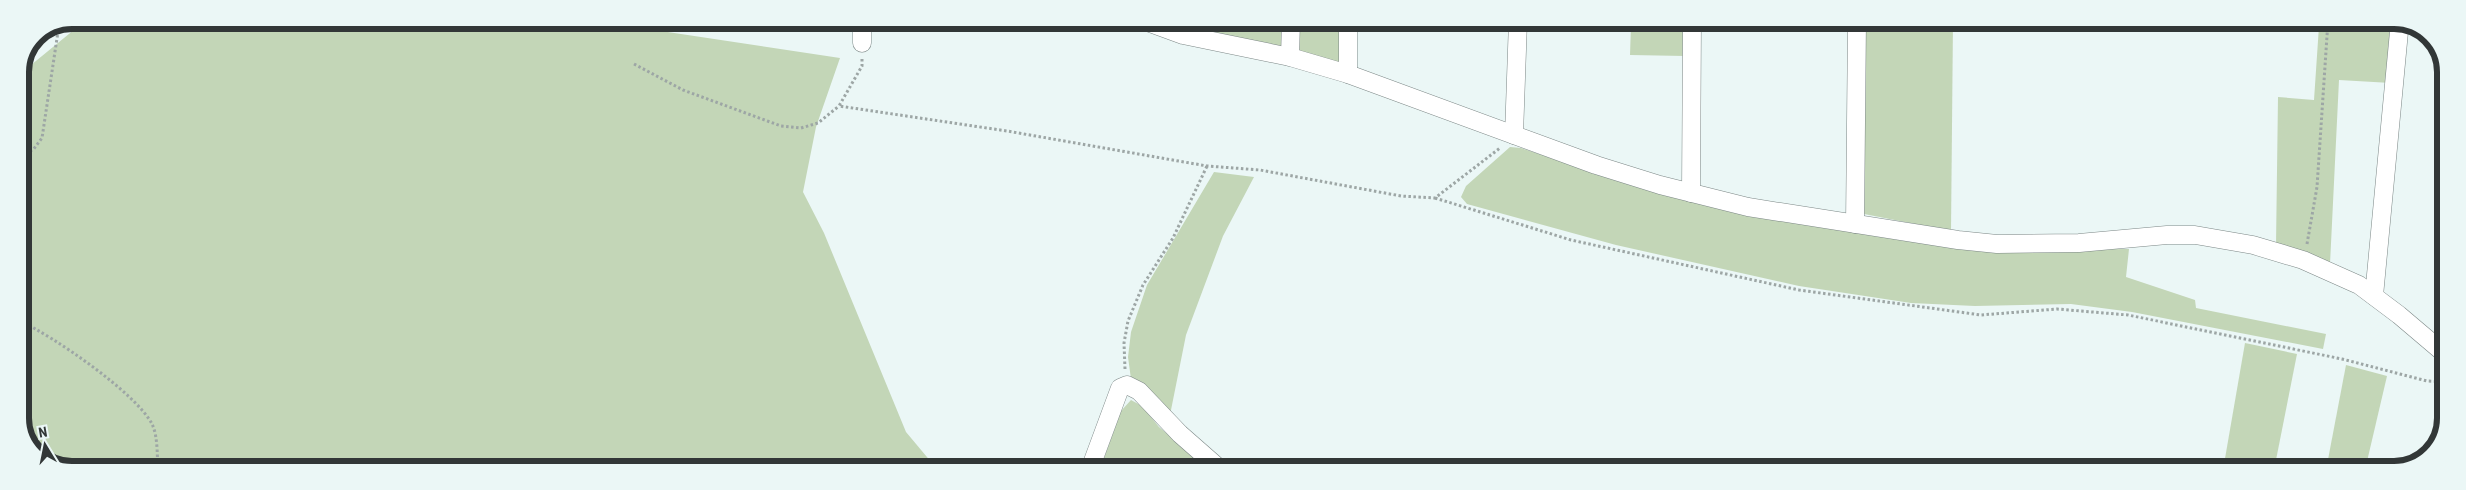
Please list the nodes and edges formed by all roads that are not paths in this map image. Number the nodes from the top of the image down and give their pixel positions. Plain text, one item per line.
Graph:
1 (862, 29) edge
2 (1167, 29) edge
3 (1291, 29) edge
4 (1348, 29) edge
5 (1518, 29) edge
6 (1692, 29) edge
7 (1857, 29) edge
8 (2399, 30) edge
9 (862, 44) road end
10 (1290, 57) junction
11 (1348, 74) junction
12 (1514, 136) junction
13 (1691, 193) junction
14 (1855, 224) junction
15 (2374, 296) junction
16 (2437, 347) edge
17 (1093, 461) edge
18 (1212, 461) edge

1 - 9 street
2 - 10 street
3 - 10 street
4 - 11 street
5 - 12 street
6 - 13 street
7 - 14 street
8 - 15 street
10 - 11 street
11 - 12 street
12 - 13 street
13 - 14 street
14 - 15 street
15 - 16 street
17 - 18 street

